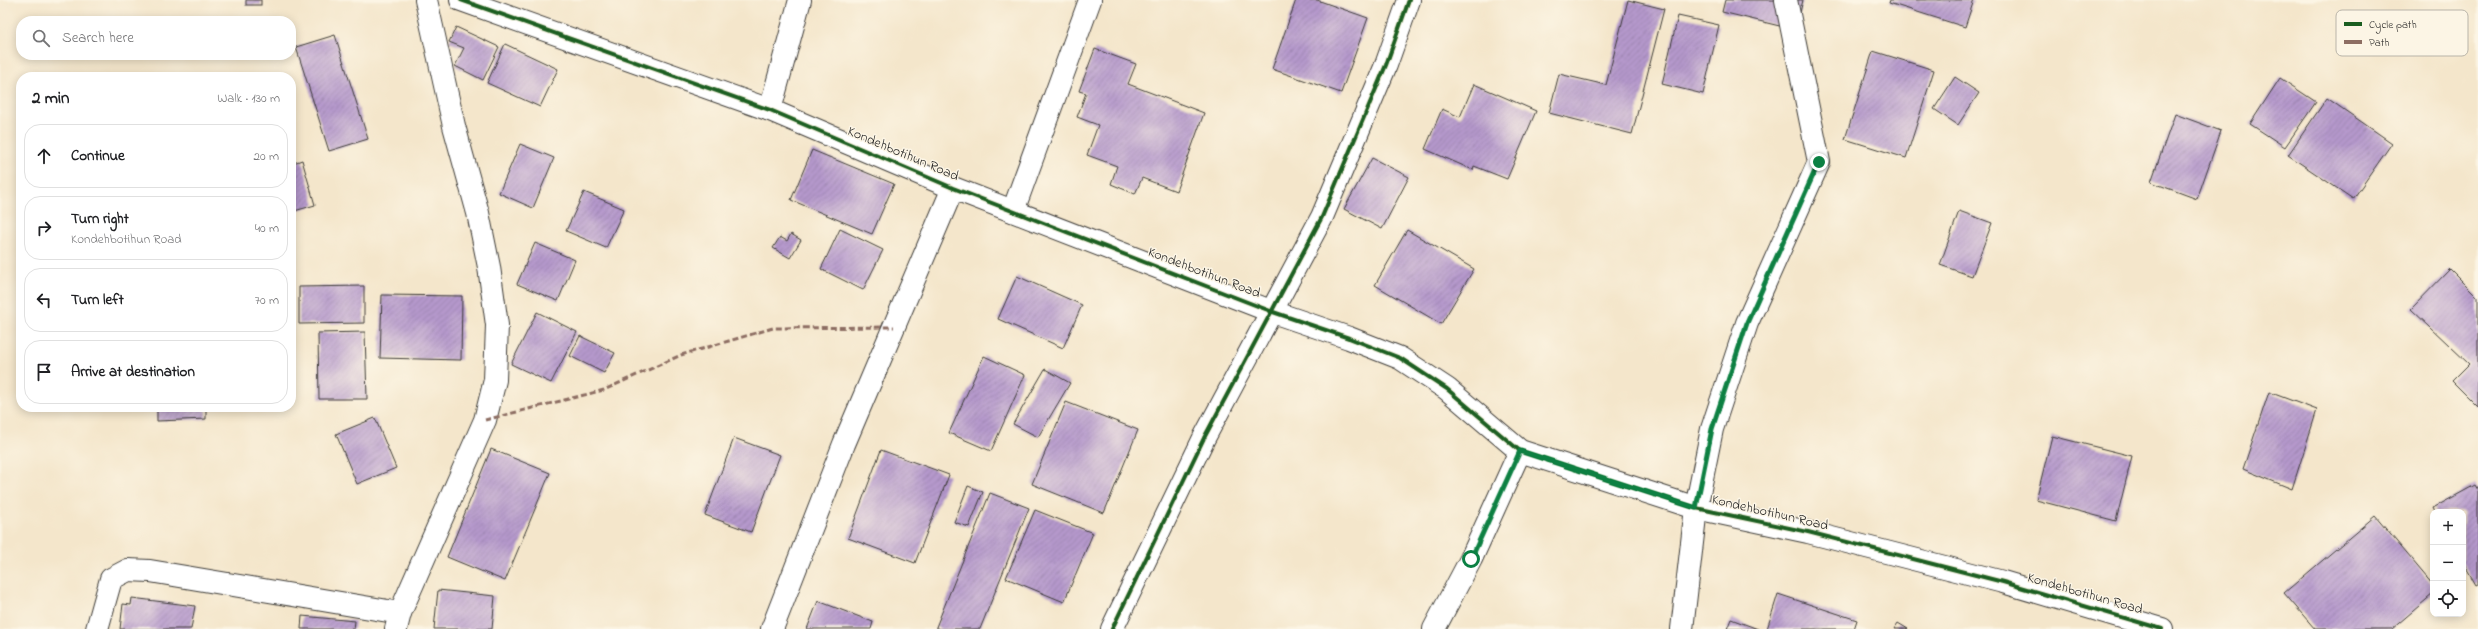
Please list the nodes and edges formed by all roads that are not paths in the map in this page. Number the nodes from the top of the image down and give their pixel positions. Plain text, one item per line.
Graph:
1 (426, 0) edge
2 (461, 0) edge
3 (800, 0) edge
4 (1090, 0) edge
5 (1409, 0) edge
6 (1786, 0) edge
7 (770, 110) junction
8 (953, 188) junction
9 (1013, 211) junction
10 (1273, 312) junction
11 (1520, 451) junction
12 (1696, 508) junction
13 (398, 621) edge
14 (97, 629) edge
15 (772, 629) edge
16 (1112, 629) edge
17 (1434, 629) edge
18 (1682, 629) edge
19 (2162, 629) edge

1 - 13 street
2 - 7 street, Kondehbotihun Road
3 - 7 street
4 - 9 street
5 - 10 street
6 - 12 street
7 - 8 street, Kondehbotihun Road
8 - 9 street, Kondehbotihun Road
8 - 15 street
9 - 10 street, Kondehbotihun Road
10 - 11 street, Kondehbotihun Road
10 - 16 street
11 - 12 street, Kondehbotihun Road
11 - 17 street
12 - 18 street
12 - 19 street, Kondehbotihun Road
13 - 14 street

